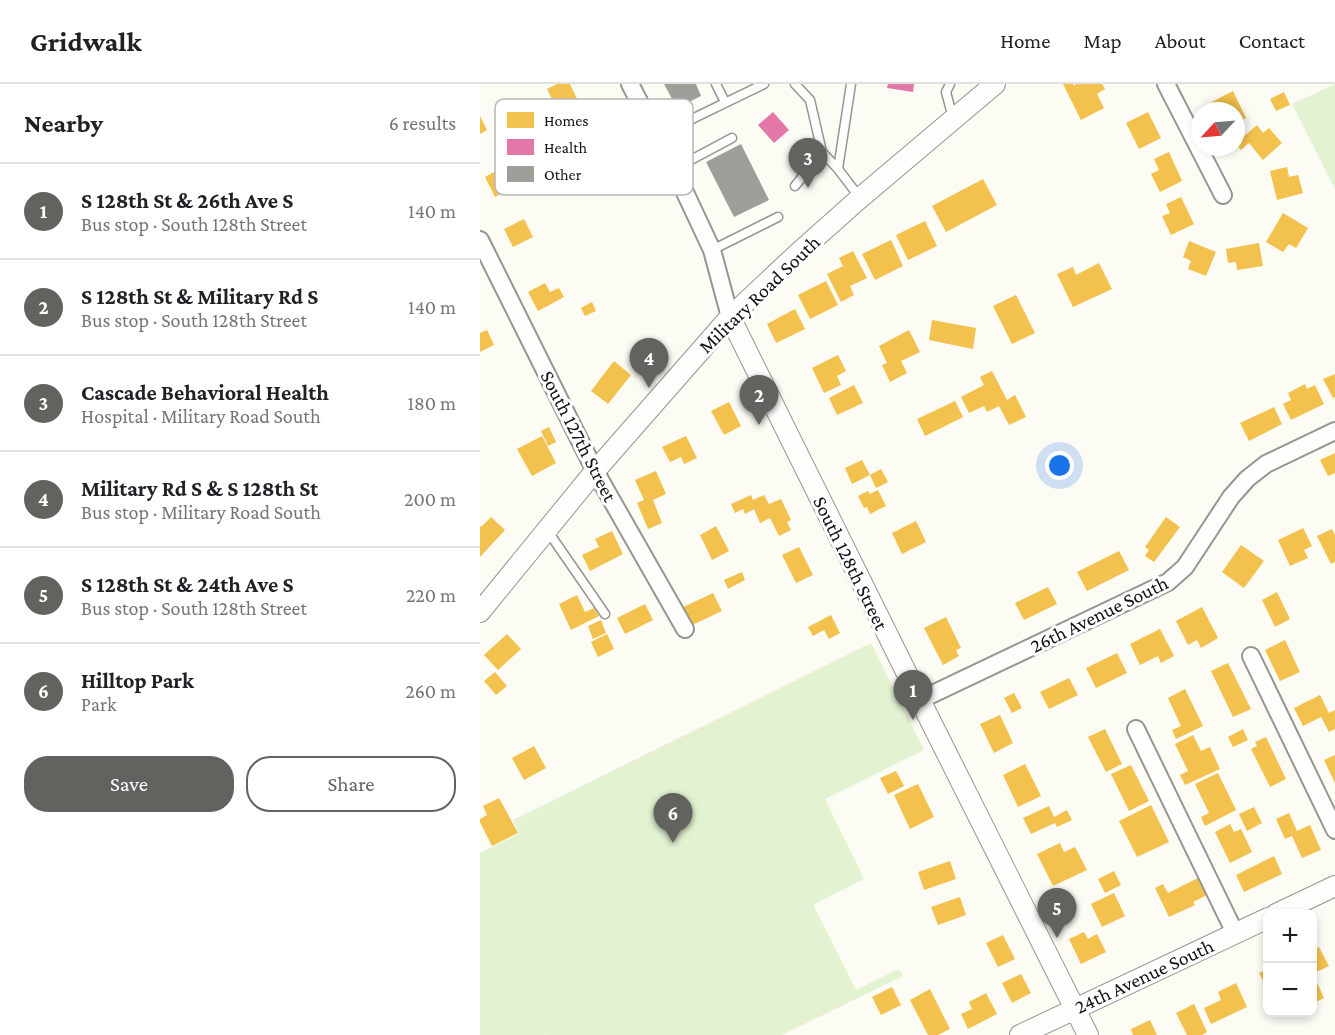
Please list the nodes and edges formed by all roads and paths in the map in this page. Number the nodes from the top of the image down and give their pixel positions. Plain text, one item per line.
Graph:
1 (630, 84) edge
2 (716, 84) edge
3 (764, 84) edge
4 (795, 84) edge
5 (851, 84) edge
6 (950, 84) edge
7 (995, 84) edge
8 (1166, 84) edge
9 (638, 99) edge
10 (725, 102) junction
11 (693, 118) edge
12 (953, 119) junction
13 (732, 138) dead end
14 (822, 152) junction
15 (693, 159) edge
16 (838, 169) junction
17 (795, 186) dead end
18 (686, 195) edge
19 (1223, 195) dead end
20 (860, 198) junction
21 (778, 218) dead end
22 (480, 240) edge
23 (712, 250) junction
24 (730, 317) junction
25 (1335, 431) edge
26 (595, 471) junction
27 (547, 530) junction
28 (480, 612) edge
29 (605, 614) dead end
30 (686, 629) dead end
31 (1251, 656) dead end
32 (920, 700) junction
33 (1136, 729) dead end
34 (1335, 830) edge
35 (1335, 886) edge
36 (1287, 909) edge
37 (1263, 920) edge
38 (1235, 933) junction
39 (1075, 1008) junction
40 (1020, 1035) edge
41 (1088, 1035) edge

1 - 9 street, South 128th Street
2 - 10 lane
3 - 10 lane
4 - 14 lane
5 - 16 lane
6 - 12 lane
7 - 12 street, Military Road South
8 - 19 street
10 - 11 lane
12 - 20 street, Military Road South
13 - 15 lane
14 - 16 lane
14 - 17 lane
16 - 20 lane
18 - 23 street, South 128th Street
20 - 24 street, Military Road South
21 - 23 lane
22 - 26 street, South 127th Street
23 - 24 street, South 128th Street
24 - 26 street, Military Road South
24 - 32 street, South 128th Street
25 - 32 street, 26th Avenue South
26 - 27 street, Military Road South
26 - 30 street, South 127th Street
27 - 28 street, Military Road South
27 - 29 lane
31 - 34 street
32 - 39 street, South 128th Street
33 - 38 street
35 - 36 street
37 - 38 street, 24th Avenue South
38 - 39 street, 24th Avenue South
39 - 40 street, 24th Avenue South
39 - 41 street, South 128th Street

